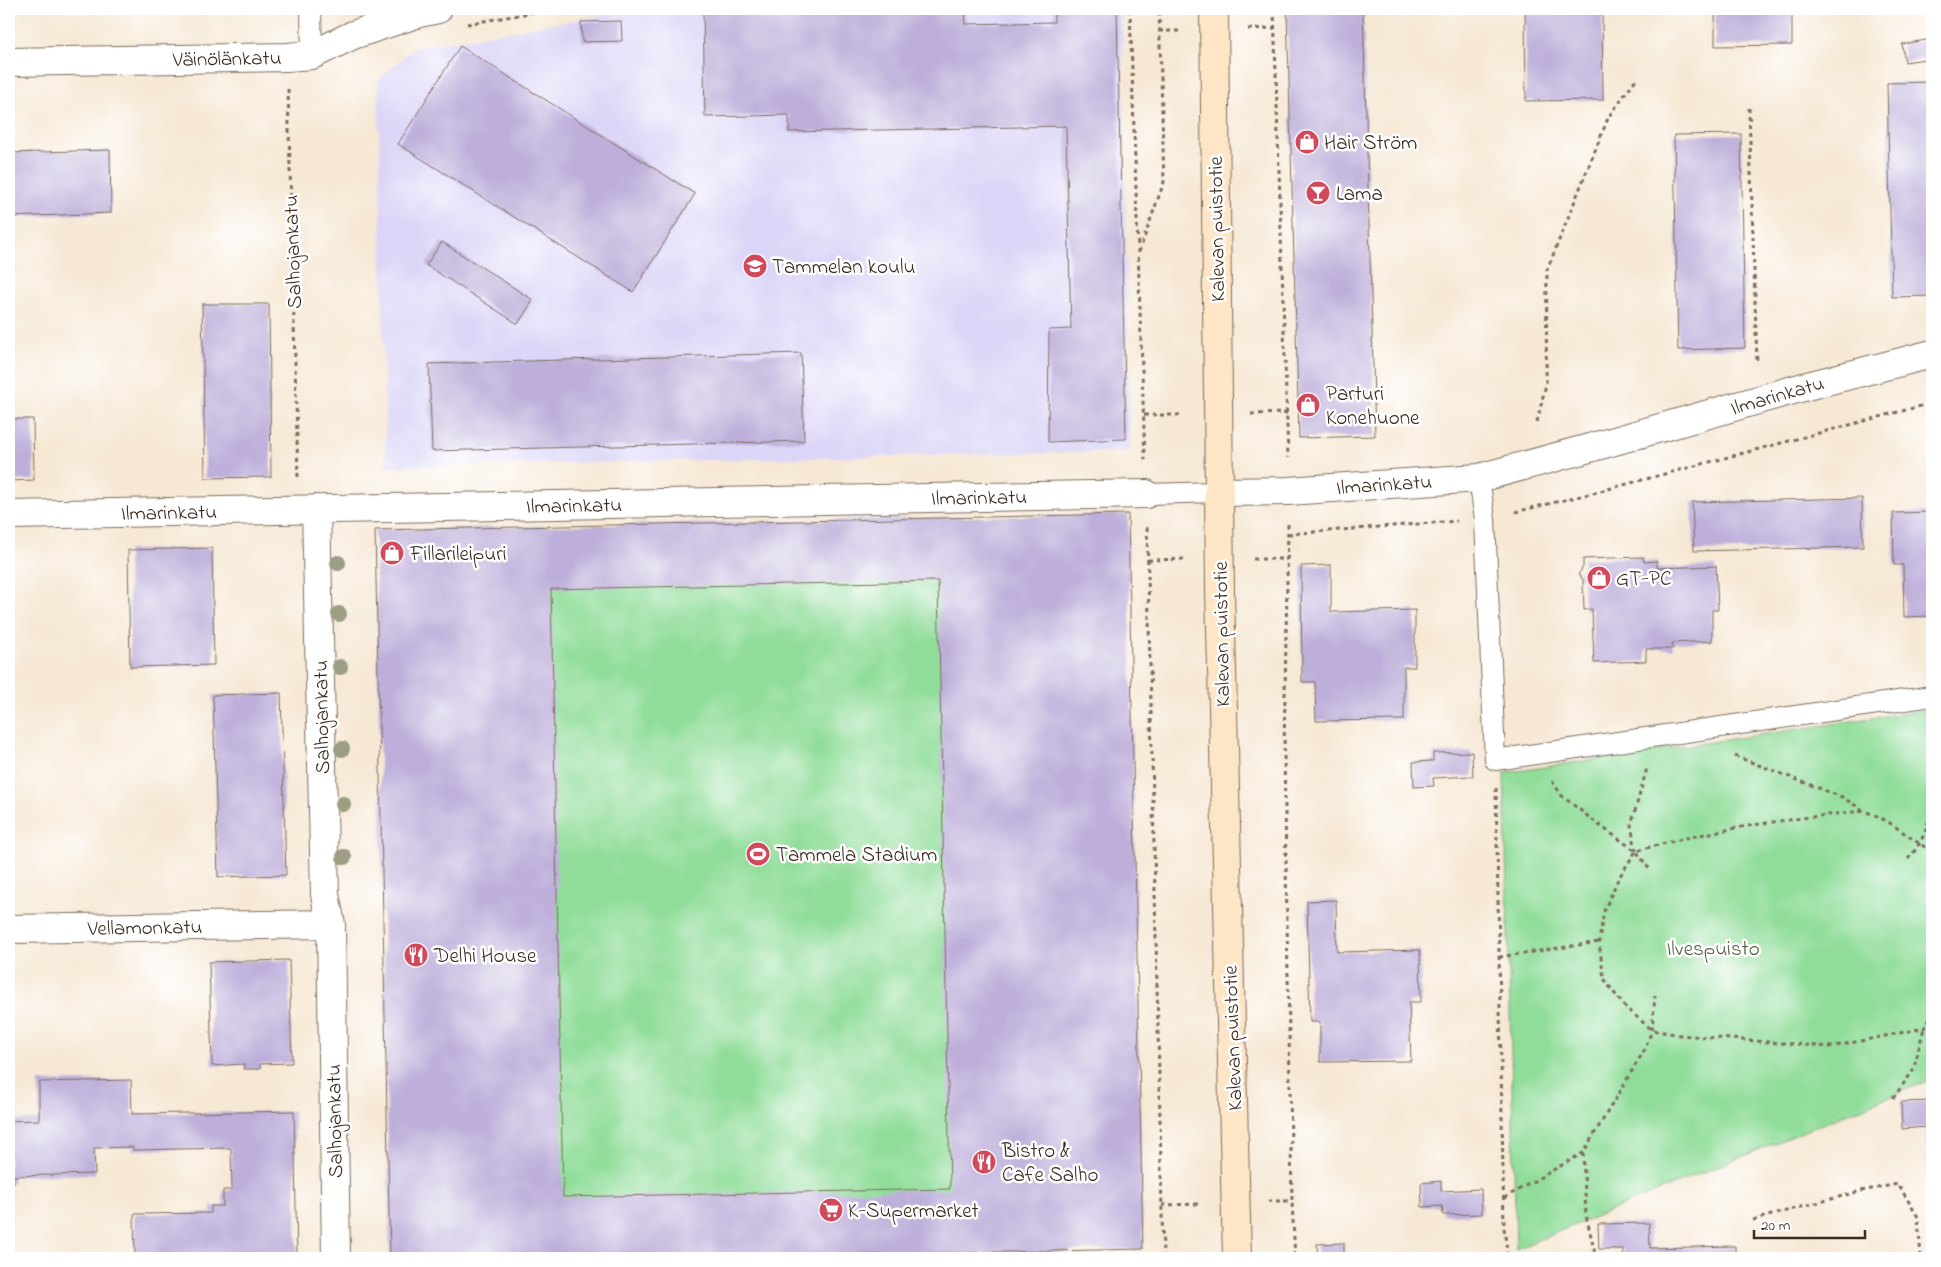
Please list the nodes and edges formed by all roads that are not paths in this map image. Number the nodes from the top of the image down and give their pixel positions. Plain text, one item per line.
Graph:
1 (311, 9) edge
2 (438, 9) edge
3 (1214, 9) edge
4 (299, 56) junction
5 (9, 62) edge
6 (1932, 354) edge
7 (1479, 478) junction
8 (1219, 492) junction
9 (1146, 494) joint
10 (316, 510) junction
11 (9, 515) edge
12 (1932, 696) edge
13 (331, 924) junction
14 (9, 929) edge
15 (336, 1258) edge
16 (1237, 1258) edge

1 - 4 lane
2 - 4 street, Väinölänkatu
3 - 8 main road, Kalevan puistotie
4 - 5 street, Väinölänkatu
6 - 7 street, Ilmarinkatu
7 - 8 street, Ilmarinkatu
7 - 12 lane
8 - 9 lane, Ilmarinkatu
8 - 16 main road, Kalevan puistotie
9 - 10 street, Ilmarinkatu
10 - 11 street, Ilmarinkatu
10 - 13 street, Salhojankatu
13 - 14 street, Vellamonkatu
13 - 15 street, Salhojankatu

